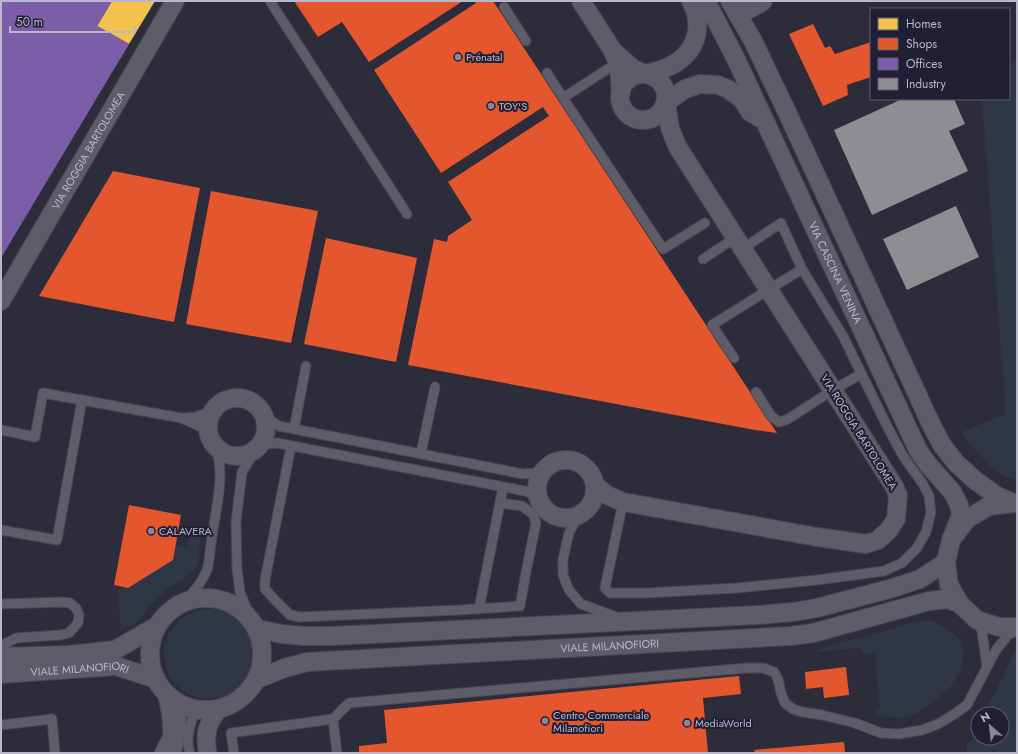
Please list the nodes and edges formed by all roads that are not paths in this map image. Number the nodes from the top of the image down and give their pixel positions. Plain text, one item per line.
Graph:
1 (175, 1) edge
2 (270, 1) edge
3 (581, 1) edge
4 (690, 1) edge
5 (706, 1) edge
6 (763, 1) edge
7 (504, 7) dead end
8 (734, 8) edge
9 (526, 40) dead end
10 (616, 59) junction
11 (547, 72) dead end
12 (645, 74) junction
13 (621, 92) junction
14 (563, 98) junction
15 (666, 102) junction
16 (638, 119) junction
17 (765, 121) junction
18 (677, 146) junction
19 (407, 214) dead end
20 (705, 223) dead end
21 (739, 243) junction
22 (703, 259) dead end
23 (802, 268) junction
24 (768, 289) junction
25 (1, 301) edge
26 (734, 358) dead end
27 (306, 366) dead end
28 (861, 374) junction
29 (435, 387) dead end
30 (833, 390) junction
31 (756, 392) dead end
32 (82, 400) junction
33 (214, 410) junction
34 (263, 414) junction
35 (181, 418) junction
36 (294, 429) junction
37 (1, 430) edge
38 (212, 439) junction
39 (291, 446) junction
40 (257, 448) junction
41 (421, 453) junction
42 (550, 465) junction
43 (596, 485) junction
44 (503, 487) junction
45 (623, 502) junction
46 (500, 503) junction
47 (541, 503) junction
48 (1016, 503) edge
49 (582, 513) junction
50 (1, 530) edge
51 (951, 540) junction
52 (946, 562) junction
53 (186, 600) junction
54 (1, 604) edge
55 (960, 604) junction
56 (479, 609) junction
57 (977, 620) junction
58 (629, 622) junction
59 (254, 623) junction
60 (157, 626) junction
61 (1017, 626) edge
62 (1017, 630) edge
63 (1, 646) edge
64 (1, 658) edge
65 (987, 667) junction
66 (1, 674) edge
67 (257, 679) junction
68 (166, 692) junction
69 (211, 709) junction
70 (333, 719) junction
71 (1, 725) edge
72 (189, 751) edge
73 (55, 753) edge
74 (159, 753) edge
75 (168, 753) edge
76 (176, 753) edge
77 (203, 753) edge
78 (212, 753) edge
79 (234, 753) edge
80 (337, 753) edge

1 - 25 street, VIA ROGGIA BARTOLOMEA
2 - 19 lane
3 - 10 street
4 - 12 street
5 - 17 street, VIA CASCINA VENINA
6 - 8 street, VIA CASCINA VENINA
7 - 9 lane
8 - 48 street, VIA CASCINA VENINA
10 - 12 street
10 - 13 street
10 - 14 lane
11 - 14 lane
12 - 13 street
12 - 15 street
13 - 16 street
14 - 20 lane
15 - 16 street
15 - 17 street
15 - 18 street, VIA ROGGIA BARTOLOMEA
16 - 18 street, VIA ROGGIA BARTOLOMEA
17 - 51 street, VIA CASCINA VENINA
18 - 21 street, VIA ROGGIA BARTOLOMEA
21 - 22 lane
21 - 23 lane
21 - 24 street, VIA ROGGIA BARTOLOMEA
23 - 24 lane
23 - 28 lane
24 - 26 lane
24 - 30 street, VIA ROGGIA BARTOLOMEA
27 - 36 lane
28 - 30 lane
28 - 45 lane
29 - 41 lane
30 - 31 lane
30 - 45 street, VIA ROGGIA BARTOLOMEA
32 - 35 lane
32 - 37 lane
32 - 50 lane
33 - 34 street
33 - 35 lane
33 - 38 street
34 - 36 lane
34 - 40 street
35 - 38 lane
36 - 41 lane
38 - 40 street
38 - 53 lane
39 - 40 lane
39 - 44 lane
39 - 56 lane
40 - 59 lane
41 - 42 lane
42 - 43 street
42 - 47 street
43 - 45 street, VIA ROGGIA BARTOLOMEA
43 - 49 street
44 - 46 lane
44 - 47 lane
45 - 49 street, VIA ROGGIA BARTOLOMEA
46 - 56 lane
46 - 56 lane
47 - 49 street
48 - 51 street
49 - 58 lane
51 - 52 street, VIA CASCINA VENINA
52 - 55 street
52 - 58 street, VIALE MILANOFIORI
53 - 59 street, VIALE MILANOFIORI
53 - 60 street, VIALE MILANOFIORI
54 - 63 lane
55 - 57 street
55 - 67 street, VIALE MILANOFIORI
57 - 61 street
57 - 65 lane
58 - 59 street, VIALE MILANOFIORI
59 - 67 street
60 - 64 street, VIALE MILANOFIORI
60 - 68 street, VIALE MILANOFIORI
62 - 65 lane
65 - 70 lane
66 - 68 street, VIALE MILANOFIORI
67 - 69 street
68 - 69 street, VIALE MILANOFIORI
68 - 74 lane
68 - 75 lane
68 - 76 lane
69 - 72 lane
69 - 77 lane
69 - 78 lane
70 - 79 lane
70 - 80 lane
71 - 73 lane

